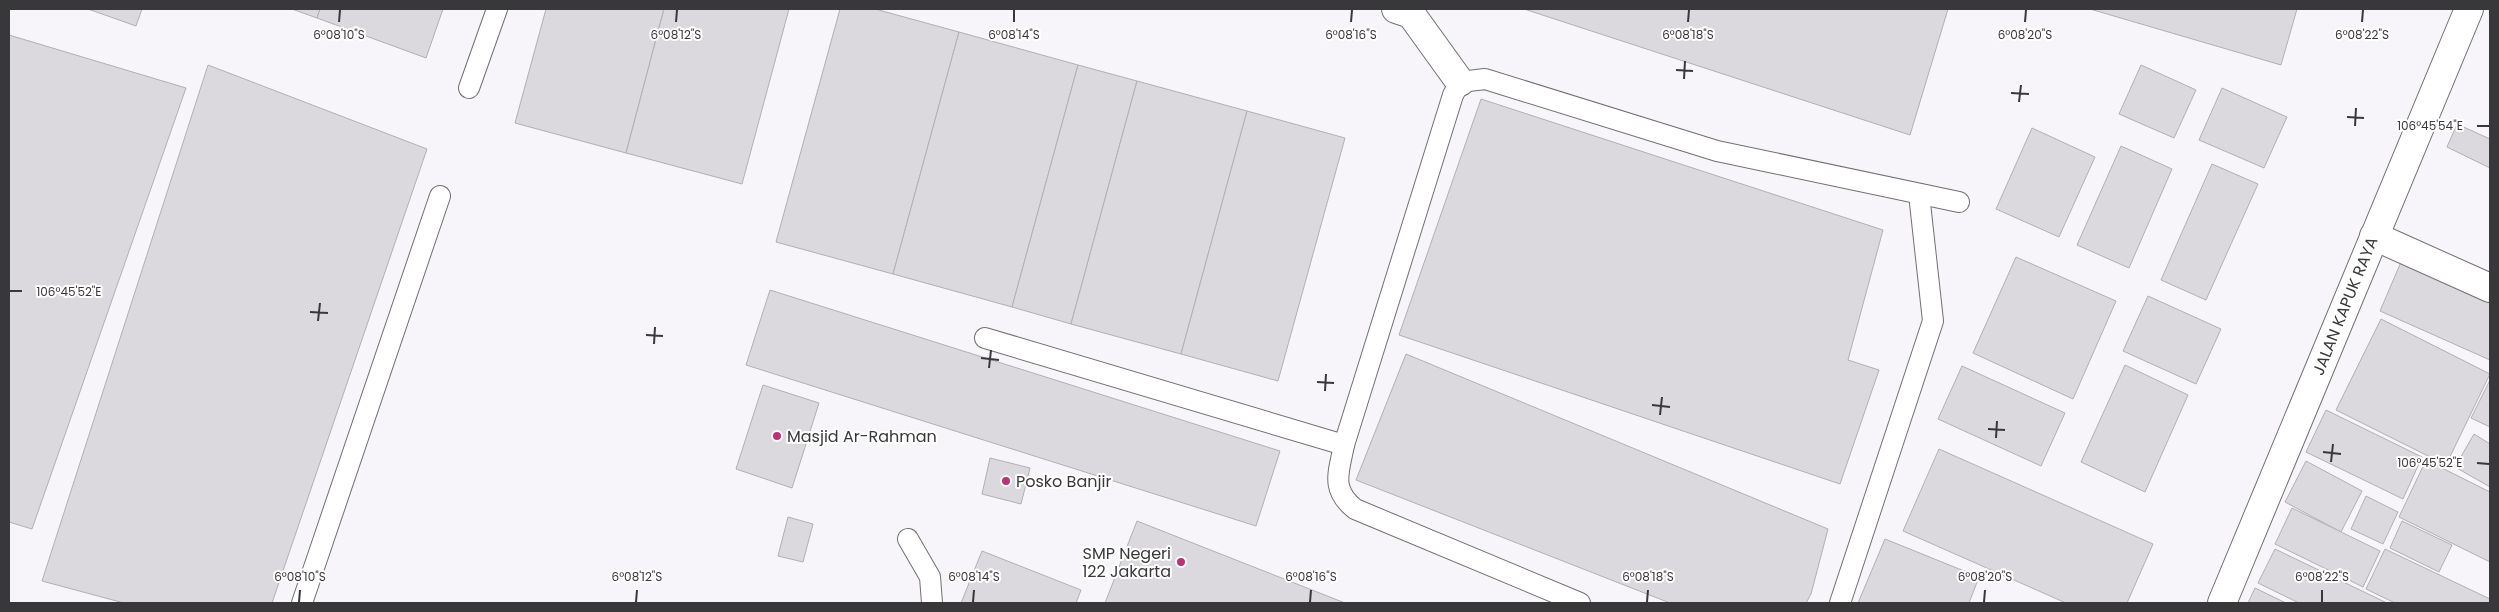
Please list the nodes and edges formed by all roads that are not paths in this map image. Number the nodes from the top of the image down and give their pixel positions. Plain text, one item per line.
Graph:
1 (497, 9) edge
2 (1396, 9) edge
3 (2469, 9) edge
4 (1460, 82) junction
5 (469, 88) dead end
6 (1919, 194) junction
7 (440, 196) dead end
8 (1959, 202) dead end
9 (2374, 236) junction
10 (2490, 288) edge
11 (985, 338) dead end
12 (1344, 445) junction
13 (908, 540) dead end
14 (302, 603) edge
15 (932, 603) edge
16 (1580, 603) edge
17 (1840, 603) edge
18 (2222, 603) edge

1 - 5 lane
2 - 4 main road
3 - 9 main road, JALAN KAPUK RAYA
4 - 6 lane
4 - 12 lane
6 - 8 lane
6 - 17 lane
7 - 14 lane
9 - 10 main road
9 - 18 main road, JALAN KAPUK RAYA
11 - 12 lane
12 - 16 lane
13 - 15 lane

